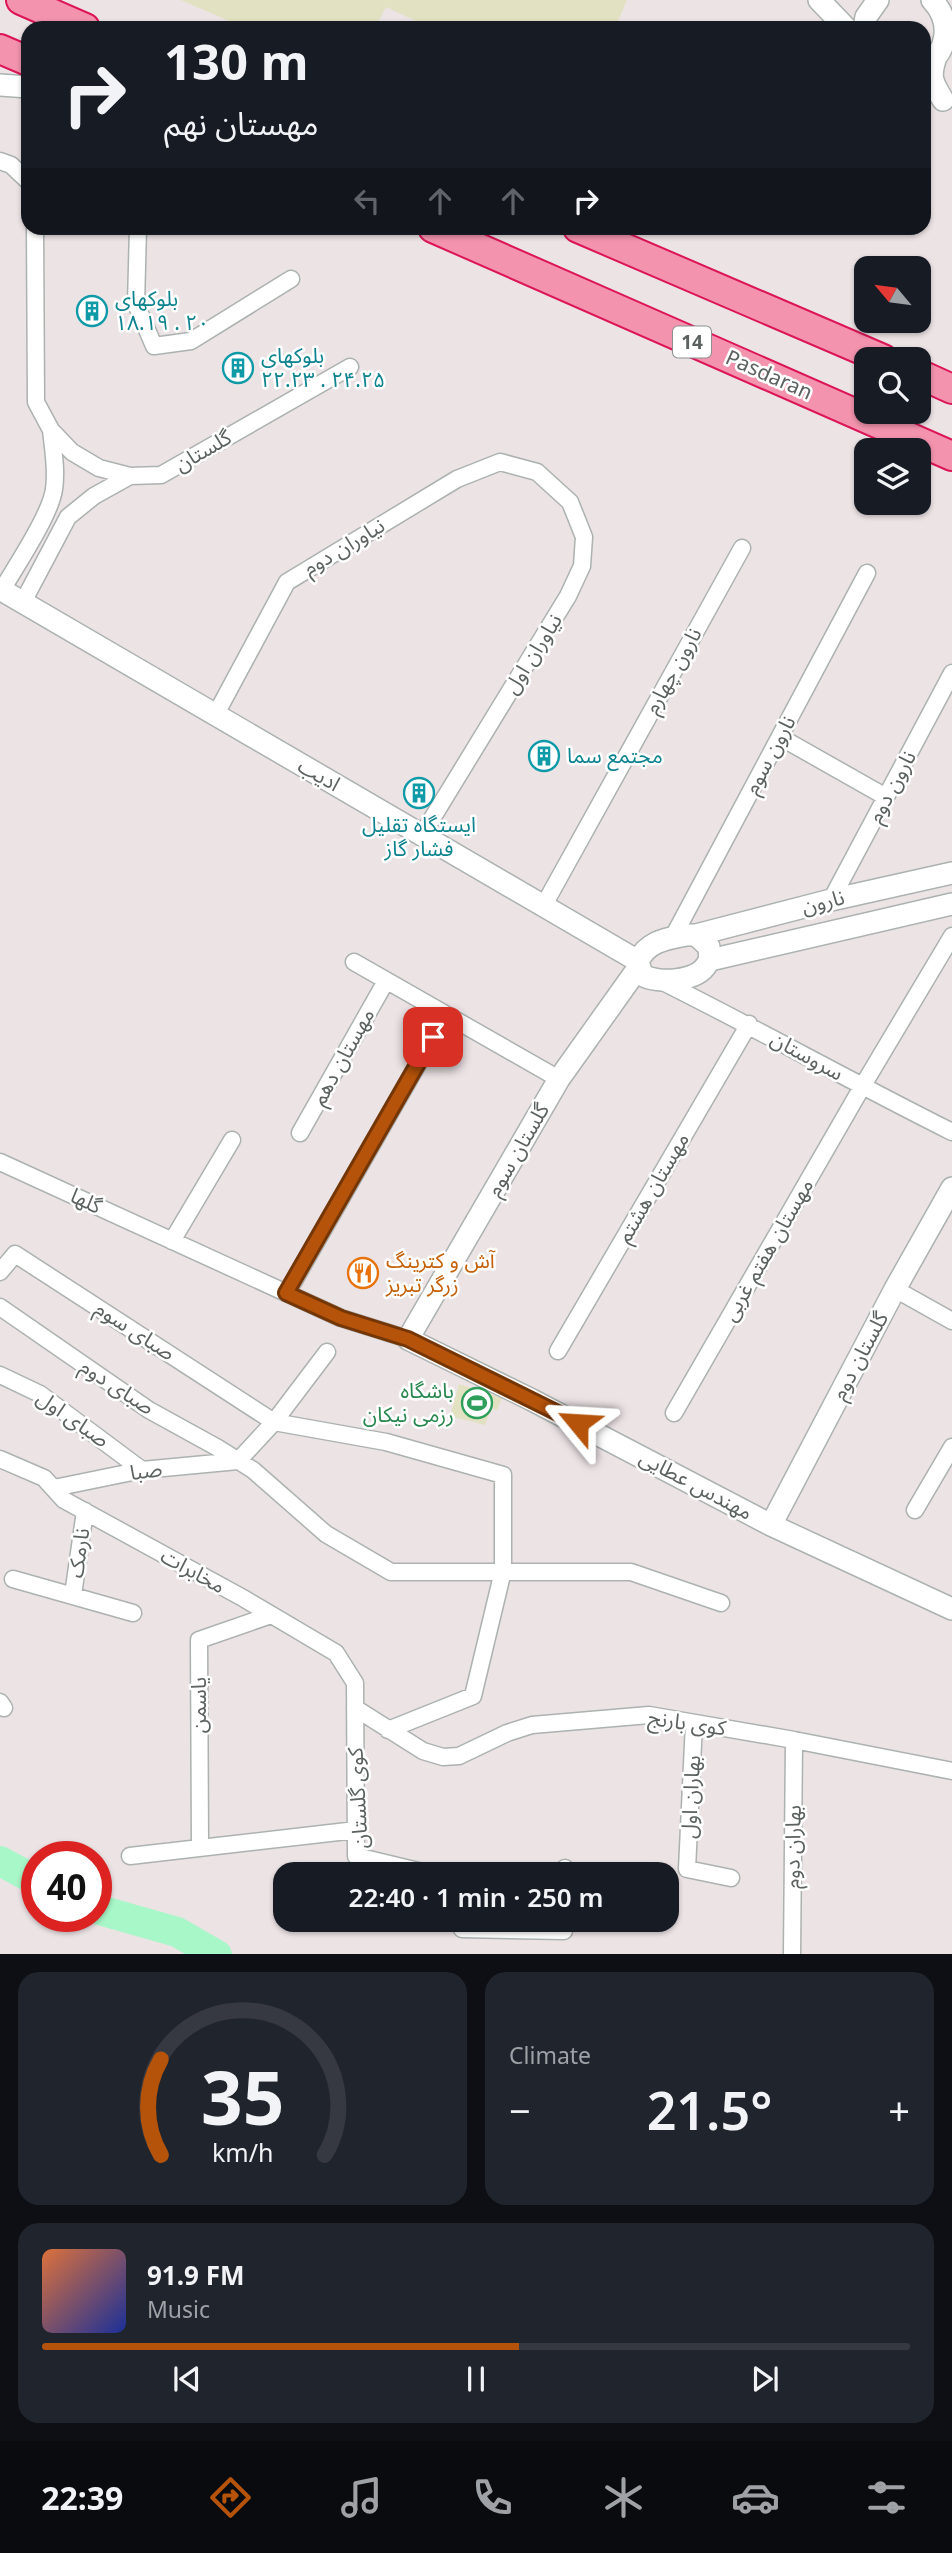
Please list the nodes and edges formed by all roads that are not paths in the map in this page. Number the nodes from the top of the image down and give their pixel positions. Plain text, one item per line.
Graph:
1 (21, 0) edge
2 (819, 0) edge
3 (878, 0) edge
4 (943, 9) edge
5 (69, 21) edge
6 (839, 21) edge
7 (865, 21) edge
8 (0, 49) edge
9 (21, 58) edge
10 (931, 60) edge
11 (931, 66) edge
12 (0, 85) edge
13 (21, 86) edge
14 (931, 93) edge
15 (947, 103) edge
16 (0, 161) edge
17 (21, 174) edge
18 (35, 235) edge
19 (138, 235) edge
20 (449, 235) edge
21 (594, 235) edge
22 (291, 279) dead end
23 (855, 347) edge
24 (350, 368) dead end
25 (931, 379) edge
26 (952, 389) edge
27 (51, 430) junction
28 (952, 456) edge
29 (537, 472) joint
30 (130, 476) junction
31 (742, 548) dead end
32 (867, 573) dead end
33 (1, 589) edge
34 (23, 602) junction
35 (952, 673) edge
36 (216, 715) junction
37 (780, 737) junction
38 (886, 797) junction
39 (422, 835) junction
40 (952, 873) edge
41 (831, 900) junction
42 (952, 904) edge
43 (544, 905) junction
44 (696, 935) junction
45 (952, 936) edge
46 (673, 937) junction
47 (710, 960) junction
48 (354, 962) dead end
49 (638, 964) junction
50 (386, 981) junction
51 (661, 981) junction
52 (446, 1015) junction
53 (749, 1024) junction
54 (559, 1079) junction
55 (862, 1087) junction
56 (952, 1132) edge
57 (300, 1133) dead end
58 (232, 1140) dead end
59 (0, 1162) edge
60 (952, 1188) edge
61 (172, 1241) junction
62 (0, 1272) edge
63 (895, 1289) junction
64 (286, 1293) junction
65 (0, 1307) edge
66 (952, 1321) edge
67 (408, 1339) junction
68 (327, 1352) dead end
69 (558, 1352) dead end
70 (0, 1375) edge
71 (674, 1413) dead end
72 (274, 1422) junction
73 (952, 1447) edge
74 (0, 1458) edge
75 (238, 1461) junction
76 (142, 1470) junction
77 (54, 1488) junction
78 (915, 1510) dead end
79 (85, 1511) junction
80 (771, 1525) junction
81 (503, 1571) junction
82 (13, 1579) dead end
83 (73, 1595) junction
84 (721, 1603) dead end
85 (952, 1609) edge
86 (133, 1613) dead end
87 (271, 1615) junction
88 (355, 1708) junction
89 (694, 1723) junction
90 (388, 1730) junction
91 (794, 1740) junction
92 (952, 1771) edge
93 (356, 1830) junction
94 (200, 1846) junction
95 (130, 1856) dead end
96 (381, 1862) edge
97 (731, 1878) dead end
98 (792, 1954) edge

1 - 5 highway
2 - 6 street
3 - 7 street
4 - 10 street
8 - 9 highway
11 - 15 street
12 - 13 street
14 - 15 street
16 - 17 street
18 - 27 street, گلستان
19 - 22 street
20 - 28 highway, Pasdaran / 14
21 - 23 highway
24 - 30 street, گلستان
25 - 26 highway
27 - 30 street, گلستان
27 - 33 street
29 - 36 street, نیاوران دوم
29 - 39 street, نیاوران اول
30 - 34 street
31 - 43 street, نارون چهارم
32 - 37 street, نارون سوم
33 - 34 street, ادیب
34 - 36 street, ادیب
35 - 38 street, نارون دوم
36 - 39 street, ادیب
37 - 38 street
37 - 46 street, نارون سوم
38 - 41 street, نارون دوم
39 - 43 street, ادیب
40 - 41 street, نارون
41 - 44 street, نارون
42 - 47 street, نارون
43 - 49 street, ادیب
44 - 46 street, نارون
44 - 47 street
45 - 55 street, مهستان هفتم غربی
46 - 49 street, گلستان سوم
47 - 51 street, نارون
48 - 50 street
49 - 51 street, ادیب
49 - 54 street, گلستان سوم
50 - 52 street
50 - 57 street, مهستان دهم
51 - 53 street, سروستان
52 - 54 street
52 - 64 street
53 - 55 street, سروستان
53 - 69 street, مهستان هشتم
54 - 67 street, گلستان سوم
55 - 56 street, سروستان
55 - 71 street, مهستان هفتم غربی
58 - 61 street
59 - 61 street, گلها
60 - 63 street, گلستان دوم
61 - 64 street, مهندس عطایی
62 - 72 street, صبای سوم
63 - 66 street
63 - 80 street, گلستان دوم
64 - 67 street, مهندس عطایی
65 - 75 street, صبای دوم
67 - 80 street, مهندس عطایی
68 - 72 street
70 - 76 street, صبای اول
72 - 75 street
72 - 81 street
73 - 78 street
74 - 77 street, مخابرات
75 - 76 street, صبا
75 - 81 street, صبای دوم
76 - 77 street, صبا
77 - 79 street, مخابرات
79 - 83 street, نارمک
79 - 87 street, مخابرات
80 - 85 street, مهندس عطایی
81 - 84 street, صبای دوم
81 - 90 street
82 - 83 street
83 - 86 street
87 - 88 street, مخابرات
87 - 94 street, یاسمن
88 - 90 street, کوی بارنج
88 - 93 street, کوی گلستان
89 - 90 street, کوی بارنج
89 - 91 street, کوی بارنج
89 - 97 street, بهاران اول
91 - 92 street, کوی بارنج
91 - 98 street, بهاران دوم
93 - 94 street
93 - 96 street, کوی گلستان
94 - 95 street

